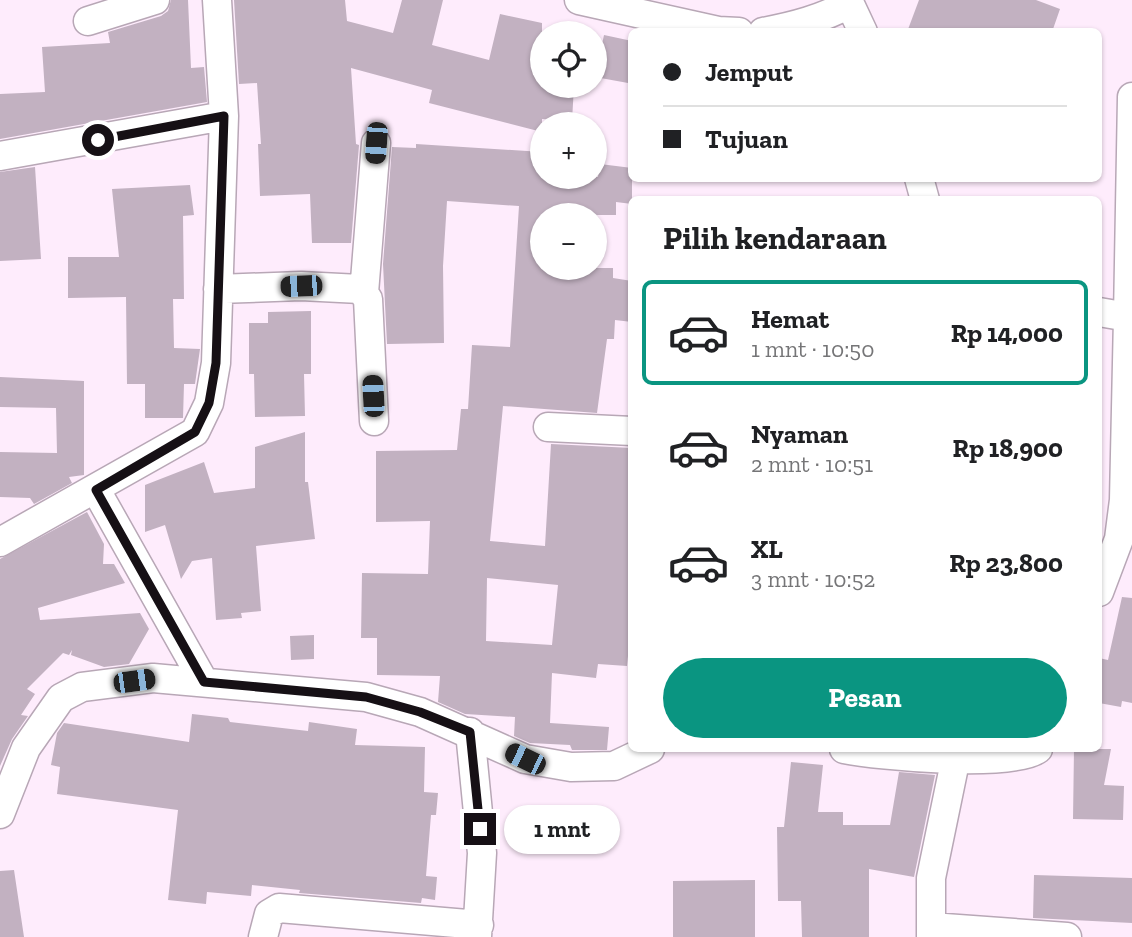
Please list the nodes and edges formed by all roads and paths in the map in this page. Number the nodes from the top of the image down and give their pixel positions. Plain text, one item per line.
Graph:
1 (155, 0) edge
2 (217, 0) edge
3 (579, 0) edge
4 (849, 2) edge
5 (88, 21) dead end
6 (705, 28) edge
7 (787, 28) edge
8 (861, 28) edge
9 (1132, 97) edge
10 (224, 116) junction
11 (376, 143) dead end
12 (0, 156) edge
13 (218, 289) junction
14 (364, 293) junction
15 (1102, 312) edge
16 (1130, 317) edge
17 (374, 421) dead end
18 (548, 427) dead end
19 (628, 431) edge
20 (96, 490) junction
21 (0, 542) edge
22 (1109, 580) edge
23 (204, 682) junction
24 (470, 732) junction
25 (644, 752) edge
26 (860, 752) edge
27 (1031, 752) edge
28 (956, 757) junction
29 (0, 814) edge
30 (478, 931) edge
31 (931, 932) edge
32 (263, 937) edge
33 (1067, 937) edge

1 - 5 street
2 - 10 street
3 - 6 street
4 - 7 street
4 - 8 street
9 - 16 street
10 - 12 street
10 - 13 street
11 - 14 street
13 - 14 street
13 - 20 street
14 - 17 street
15 - 16 street
16 - 22 street
18 - 19 street
20 - 21 street
20 - 23 street
23 - 24 street
23 - 29 street
24 - 25 street
24 - 30 street
26 - 28 street
27 - 28 street
28 - 31 street
30 - 32 street
31 - 33 street

